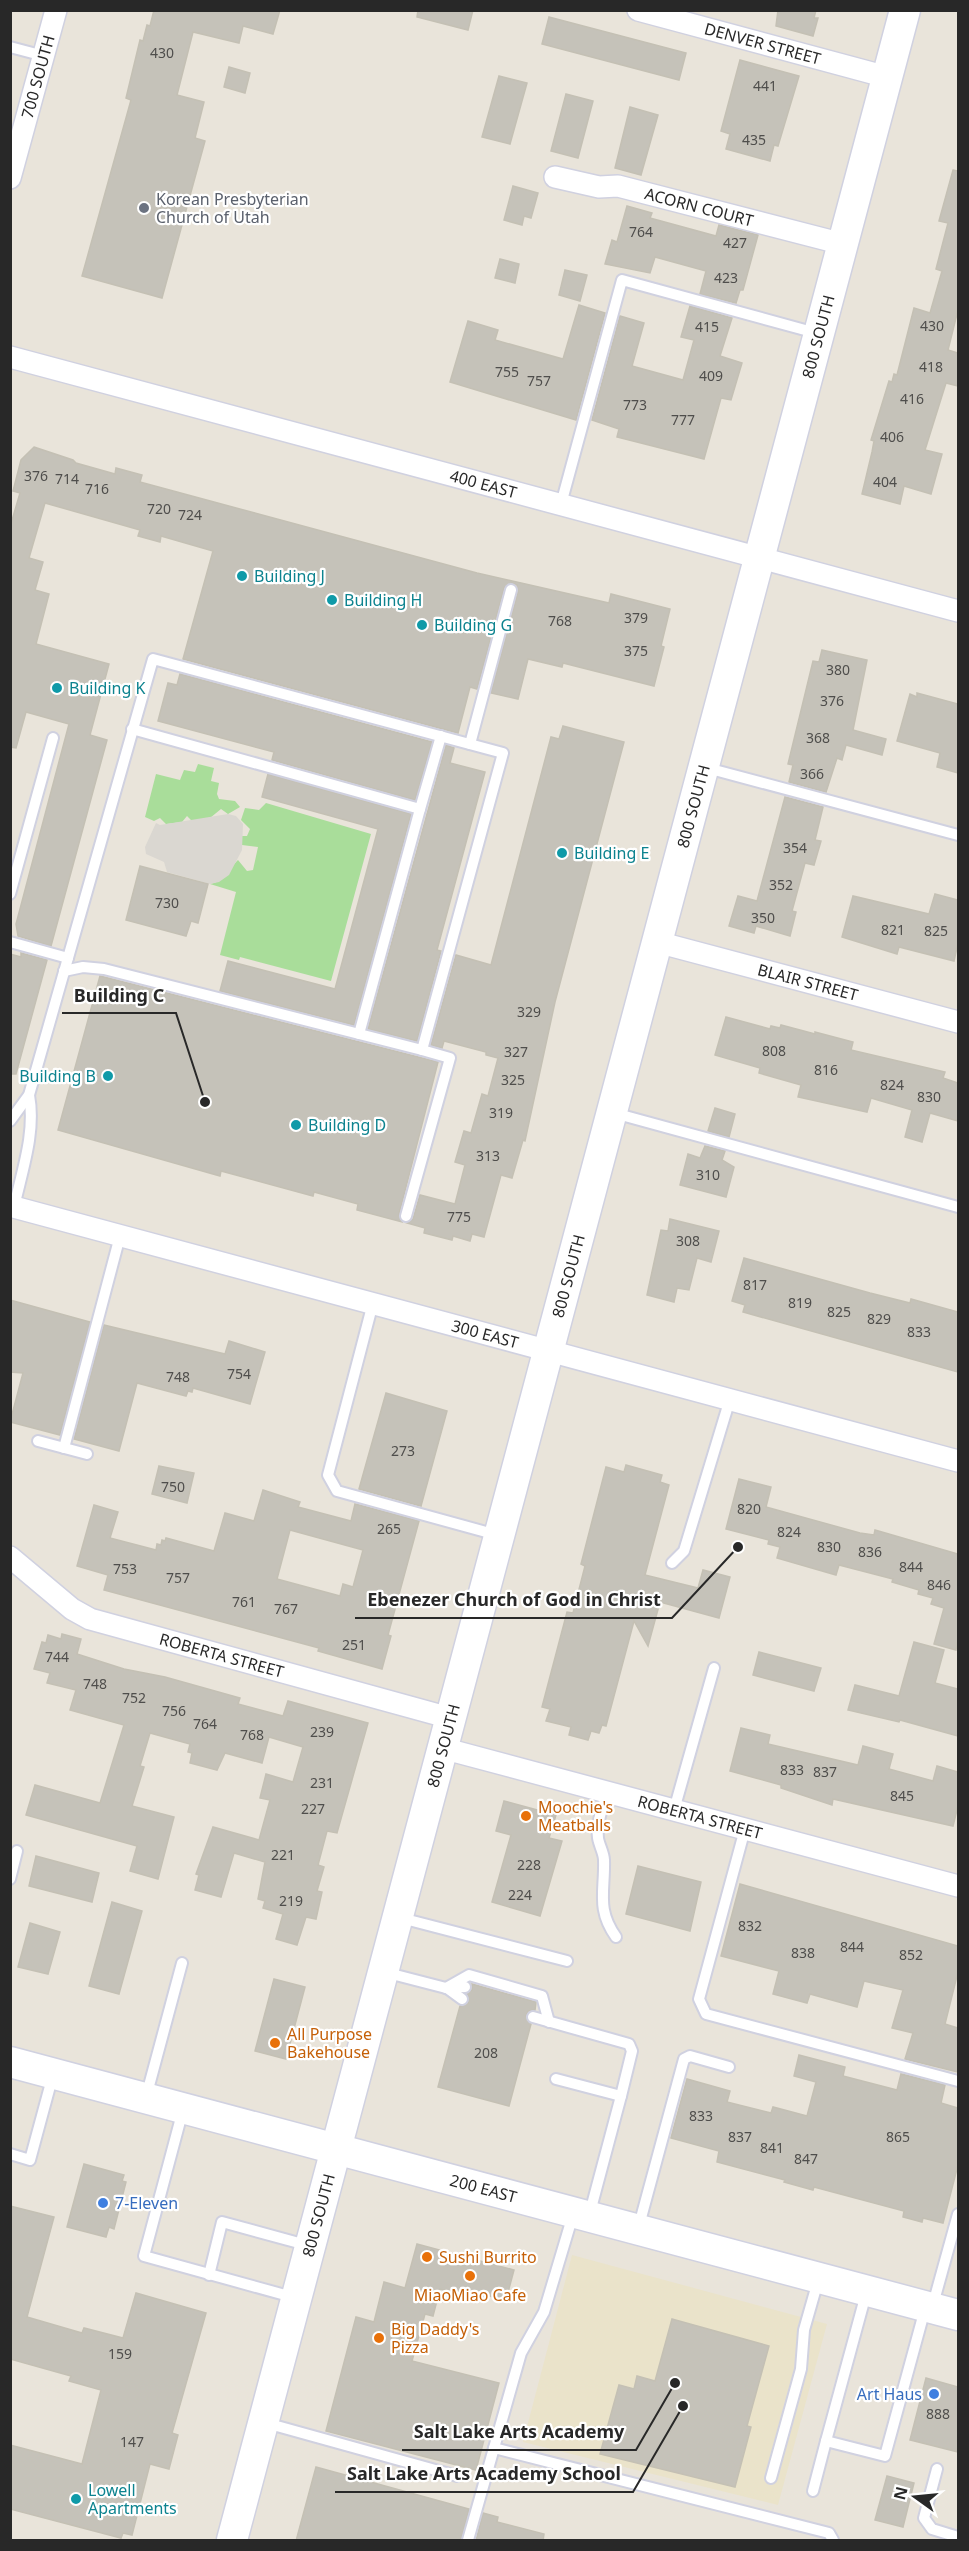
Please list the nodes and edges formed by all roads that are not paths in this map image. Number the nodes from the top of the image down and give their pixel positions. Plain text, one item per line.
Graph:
1 (56, 10) edge
2 (638, 10) edge
3 (905, 10) edge
4 (10, 47) edge
5 (44, 56) junction
6 (887, 77) junction
7 (555, 177) dead end
8 (10, 178) edge
9 (843, 244) junction
10 (819, 334) junction
11 (10, 357) edge
12 (561, 504) junction
13 (759, 558) junction
14 (511, 590) dead end
15 (958, 611) edge
16 (132, 729) junction
17 (441, 736) junction
18 (52, 738) dead end
19 (470, 744) junction
20 (704, 767) junction
21 (420, 809) junction
22 (958, 835) edge
23 (10, 894) edge
24 (10, 942) edge
25 (657, 942) junction
26 (68, 958) junction
27 (64, 971) junction
28 (958, 1022) edge
29 (359, 1034) junction
30 (423, 1050) junction
31 (29, 1095) junction
32 (612, 1113) junction
33 (10, 1121) edge
34 (12, 1207) edge
35 (958, 1207) edge
36 (406, 1216) dead end
37 (120, 1236) junction
38 (373, 1303) junction
39 (549, 1350) junction
40 (730, 1399) junction
41 (38, 1441) dead end
42 (63, 1448) junction
43 (87, 1454) dead end
44 (958, 1461) edge
45 (499, 1536) junction
46 (10, 1557) edge
47 (672, 1563) dead end
48 (714, 1668) dead end
49 (450, 1718) junction
50 (442, 1748) junction
51 (608, 1792) junction
52 (674, 1810) junction
53 (745, 1829) junction
54 (17, 1851) dead end
55 (10, 1879) edge
56 (958, 1886) edge
57 (397, 1917) junction
58 (616, 1937) dead end
59 (567, 1961) dead end
60 (182, 1963) dead end
61 (383, 1972) junction
62 (465, 1987) dead end
63 (446, 1988) junction
64 (462, 1999) dead end
65 (534, 2012) dead end
66 (549, 2022) junction
67 (10, 2062) edge
68 (729, 2067) dead end
69 (54, 2073) junction
70 (556, 2079) dead end
71 (958, 2081) edge
72 (621, 2096) junction
73 (146, 2098) junction
74 (183, 2108) junction
75 (336, 2148) junction
76 (10, 2154) edge
77 (581, 2214) junction
78 (958, 2214) edge
79 (638, 2229) junction
80 (310, 2246) junction
81 (209, 2275) junction
82 (818, 2277) junction
83 (867, 2290) junction
84 (296, 2298) junction
85 (939, 2310) edge
86 (263, 2422) junction
87 (826, 2441) junction
88 (494, 2448) junction
89 (937, 2469) dead end
90 (457, 2476) dead end
91 (771, 2478) dead end
92 (813, 2491) dead end
93 (958, 2537) edge
94 (232, 2541) edge
95 (468, 2541) edge
96 (833, 2541) edge

1 - 5 street, 700 SOUTH
2 - 6 street, DENVER STREET
3 - 6 main road, 800 SOUTH
4 - 5 lane
5 - 8 street, 700 SOUTH
6 - 9 main road, 800 SOUTH
7 - 9 street, ACORN COURT
9 - 10 main road, 800 SOUTH
10 - 12 lane
10 - 13 main road, 800 SOUTH
11 - 12 street, 400 EAST
12 - 13 street, 400 EAST
13 - 15 street, 400 EAST
13 - 20 main road, 800 SOUTH
14 - 19 lane
16 - 17 lane
16 - 21 lane
16 - 26 lane
17 - 19 lane
17 - 21 lane
18 - 23 lane
19 - 30 lane
20 - 22 lane
20 - 25 main road, 800 SOUTH
21 - 29 lane
24 - 26 lane
25 - 28 street, BLAIR STREET
25 - 32 main road, 800 SOUTH
26 - 27 lane
27 - 29 lane
27 - 31 lane
29 - 30 lane
30 - 36 lane
31 - 33 lane
31 - 34 lane
32 - 35 lane
32 - 39 main road, 800 SOUTH
34 - 37 street, 300 EAST
37 - 38 street, 300 EAST
37 - 42 lane
38 - 39 street, 300 EAST
38 - 45 lane
39 - 40 street, 300 EAST
39 - 45 main road, 800 SOUTH
40 - 44 street, 300 EAST
40 - 47 lane
41 - 42 lane
42 - 43 lane
45 - 49 main road, 800 SOUTH
46 - 49 street, ROBERTA STREET
48 - 52 lane
49 - 50 main road, 800 SOUTH
50 - 51 street, ROBERTA STREET
50 - 57 main road, 800 SOUTH
51 - 52 street, ROBERTA STREET
51 - 58 lane
52 - 53 street, ROBERTA STREET
53 - 56 street, ROBERTA STREET
53 - 71 lane
54 - 55 lane
57 - 59 lane
57 - 61 main road, 800 SOUTH
60 - 73 lane
61 - 63 lane
61 - 75 main road, 800 SOUTH
62 - 63 lane
63 - 64 lane
63 - 66 lane
65 - 66 lane
66 - 72 lane
67 - 69 main road, 200 EAST
68 - 79 lane
69 - 73 main road, 200 EAST
69 - 76 lane
70 - 72 lane
72 - 77 lane
73 - 74 main road, 200 EAST
74 - 75 main road, 200 EAST
74 - 81 lane
75 - 77 main road, 200 EAST
75 - 80 main road, 800 SOUTH
77 - 79 main road, 200 EAST
77 - 88 lane
78 - 85 lane
79 - 82 main road, 200 EAST
80 - 81 lane
80 - 84 main road, 800 SOUTH
81 - 84 lane
82 - 83 main road, 200 EAST
82 - 91 lane
83 - 85 main road, 200 EAST
83 - 87 lane
84 - 86 main road, 800 SOUTH
85 - 87 lane
86 - 90 lane
86 - 94 main road, 800 SOUTH
87 - 92 lane
88 - 95 lane
88 - 96 lane
89 - 93 lane

